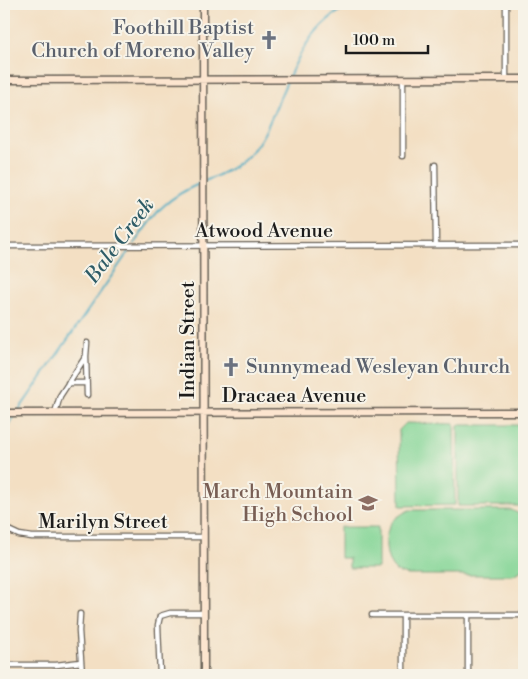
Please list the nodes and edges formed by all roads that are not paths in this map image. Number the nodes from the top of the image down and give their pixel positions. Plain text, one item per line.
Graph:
1 (203, 4) edge
2 (506, 4) edge
3 (506, 79) junction
4 (524, 79) edge
5 (4, 80) edge
6 (203, 80) junction
7 (403, 80) junction
8 (403, 156) dead end
9 (435, 166) dead end
10 (524, 245) edge
11 (4, 246) edge
12 (204, 246) junction
13 (436, 246) junction
14 (87, 344) dead end
15 (86, 356) junction
16 (68, 383) junction
17 (86, 383) junction
18 (87, 395) dead end
19 (204, 412) junction
20 (524, 412) edge
21 (4, 413) edge
22 (55, 413) junction
23 (4, 528) edge
24 (204, 537) junction
25 (204, 613) junction
26 (80, 614) dead end
27 (372, 615) dead end
28 (468, 615) junction
29 (524, 615) edge
30 (403, 616) junction
31 (81, 662) junction
32 (4, 665) edge
33 (82, 675) edge
34 (160, 675) edge
35 (204, 675) edge
36 (403, 675) edge
37 (468, 675) edge

1 - 6 street, Indian Street
2 - 3 street
3 - 4 street
3 - 7 street
5 - 6 street
6 - 7 street
6 - 12 street, Indian Street
7 - 8 street
9 - 13 street
10 - 13 street, Atwood Avenue
11 - 12 street, Atwood Avenue
12 - 13 street, Atwood Avenue
12 - 19 street, Indian Street
14 - 15 street
15 - 16 street
15 - 17 street
16 - 17 street
16 - 22 street
17 - 18 street
19 - 20 street, Dracaea Avenue
19 - 22 street, Dracaea Avenue
19 - 24 street, Indian Street
21 - 22 street, Dracaea Avenue
23 - 24 street, Marilyn Street
24 - 25 street, Indian Street
25 - 34 street
25 - 35 street, Indian Street
26 - 31 street
27 - 30 street
28 - 29 street
28 - 30 street
28 - 37 street
30 - 36 street
31 - 32 street
31 - 33 street

